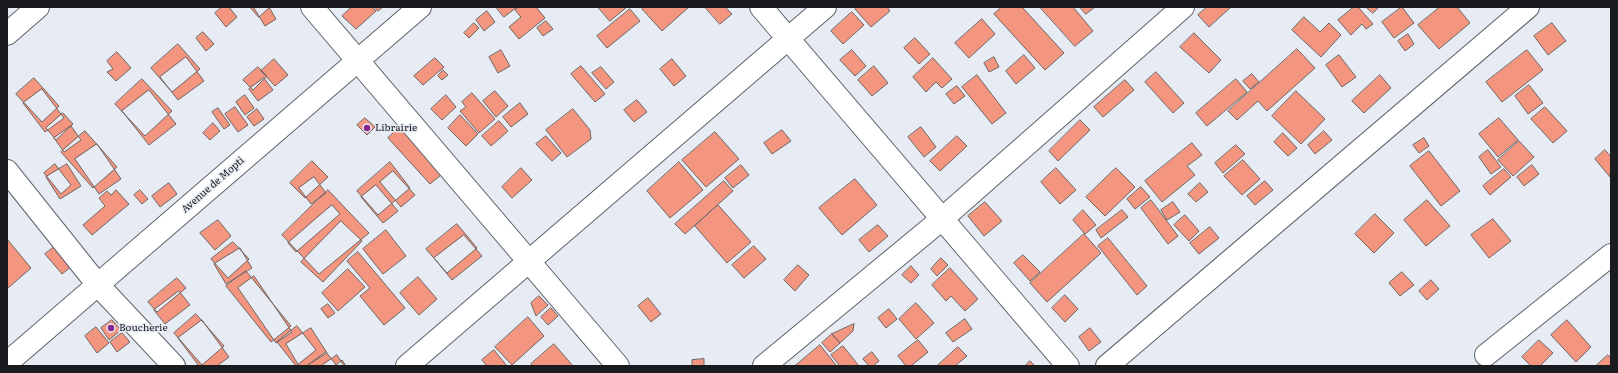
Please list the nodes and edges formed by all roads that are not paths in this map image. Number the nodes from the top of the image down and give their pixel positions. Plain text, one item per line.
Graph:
1 (38, 7) edge
2 (312, 7) edge
3 (420, 7) edge
4 (761, 7) edge
5 (825, 7) edge
6 (1183, 7) edge
7 (1528, 7) edge
8 (7, 34) edge
9 (789, 39) junction
10 (358, 61) junction
11 (7, 171) edge
12 (942, 219) junction
13 (1611, 255) edge
14 (529, 261) junction
15 (98, 284) junction
16 (1486, 355) dead end
17 (7, 363) edge
18 (174, 366) edge
19 (407, 366) edge
20 (618, 366) edge
21 (764, 366) edge
22 (1068, 366) edge
23 (1108, 366) edge

1 - 8 street
2 - 10 street
3 - 10 street, Avenue de Mopti
4 - 9 street
5 - 9 street
6 - 12 street
7 - 23 street
9 - 12 street
9 - 14 street
10 - 14 street
10 - 15 street, Avenue de Mopti
11 - 15 street
12 - 21 street
12 - 22 street
13 - 16 street
14 - 19 street
14 - 20 street
15 - 17 street, Avenue de Mopti
15 - 18 street

